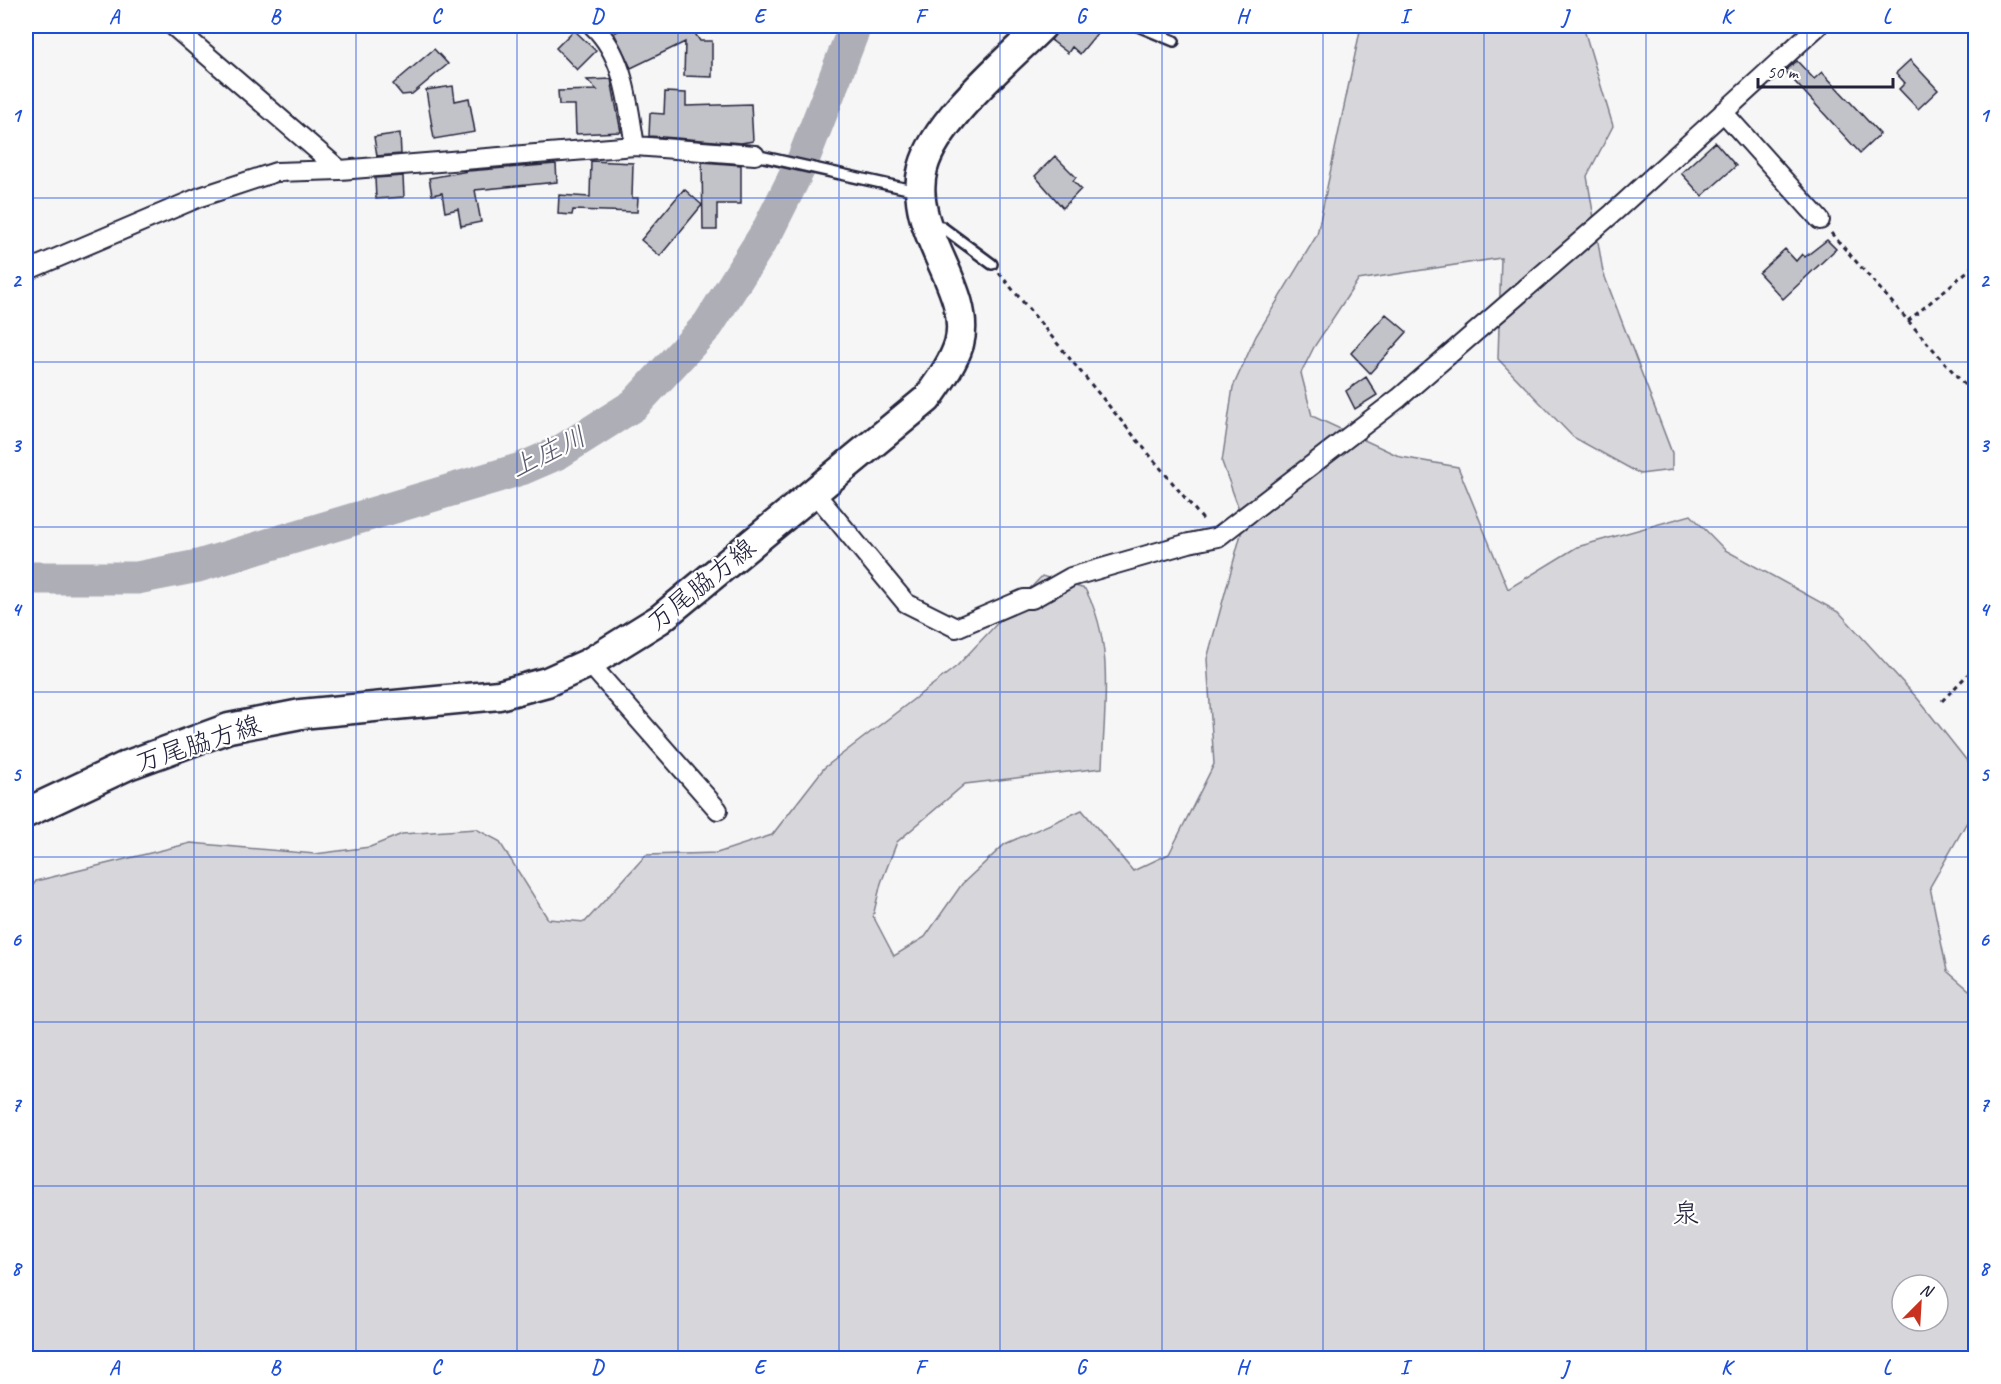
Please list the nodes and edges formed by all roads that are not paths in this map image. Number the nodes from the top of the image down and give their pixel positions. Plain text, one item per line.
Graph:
1 (173, 26) edge
2 (1042, 26) edge
3 (1138, 26) edge
4 (1818, 26) edge
5 (603, 29) edge
6 (1174, 41) dead end
7 (1723, 112) junction
8 (635, 146) junction
9 (755, 155) joint
10 (340, 170) junction
11 (919, 191) junction
12 (1820, 220) road end
13 (928, 230) junction
14 (992, 264) road end
15 (26, 271) edge
16 (814, 492) junction
17 (589, 663) junction
18 (718, 810) dead end
19 (26, 813) edge

1 - 10 street
2 - 11 main road, 万尾脇方線
3 - 6 lane
4 - 7 street
5 - 8 street
7 - 12 street
7 - 16 street
8 - 9 street
8 - 10 street
9 - 11 lane
10 - 15 street
11 - 13 main road, 万尾脇方線
13 - 14 lane
13 - 16 main road, 万尾脇方線
16 - 17 main road, 万尾脇方線
17 - 18 street
17 - 19 main road, 万尾脇方線

